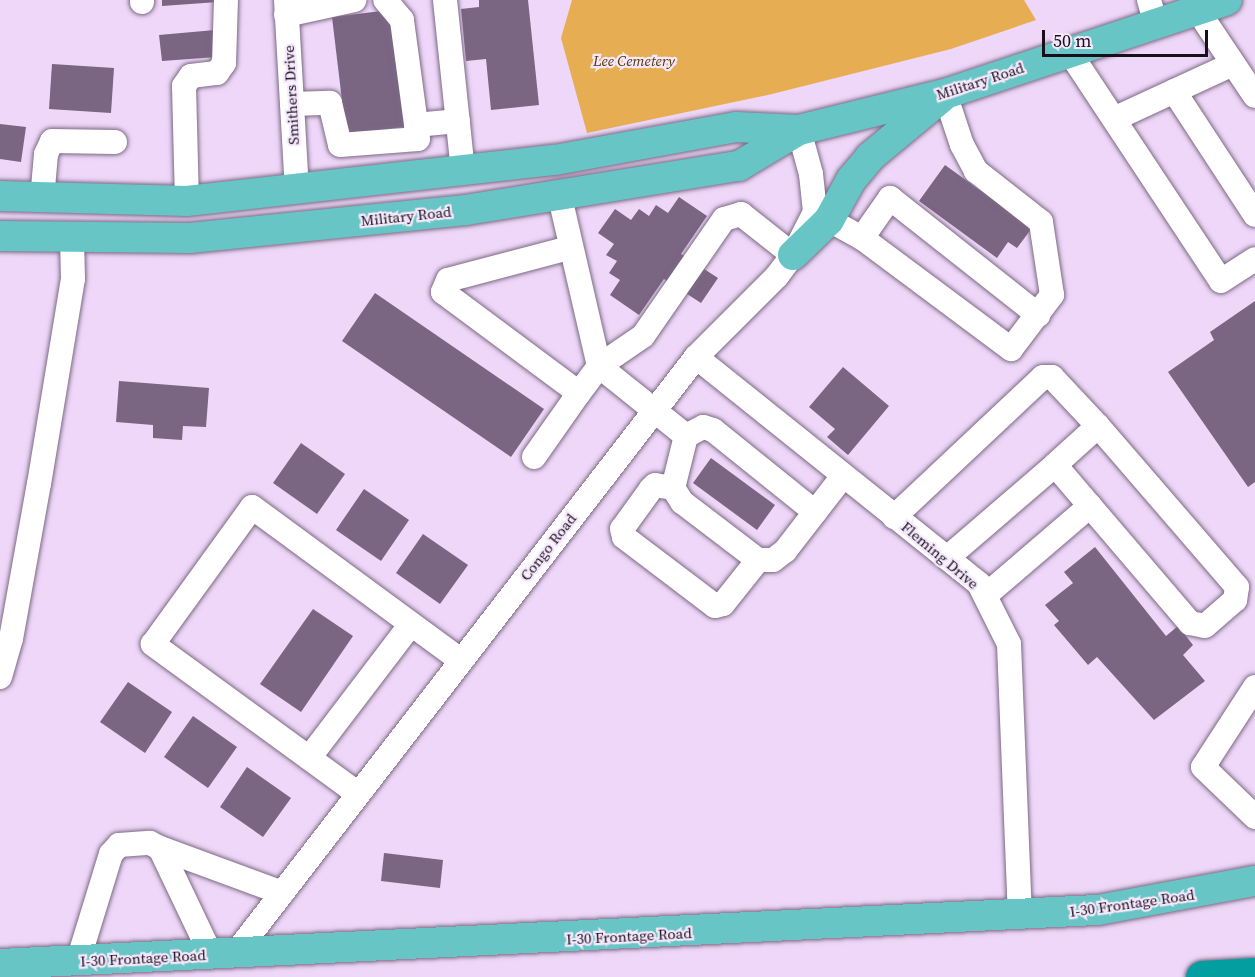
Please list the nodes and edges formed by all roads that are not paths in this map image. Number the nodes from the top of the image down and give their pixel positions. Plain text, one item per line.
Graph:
1 (226, 0) edge
2 (385, 0) edge
3 (446, 0) edge
4 (345, 1) edge
5 (1218, 3) edge
6 (286, 8) edge
7 (1152, 12) edge
8 (1070, 53) junction
9 (1233, 64) junction
10 (1174, 91) junction
11 (945, 94) junction
12 (1255, 96) edge
13 (292, 104) junction
14 (1116, 118) junction
15 (458, 121) junction
16 (416, 125) junction
17 (799, 130) junction
18 (115, 142) dead end
19 (463, 170) junction
20 (297, 190) junction
21 (559, 193) junction
22 (0, 196) edge
23 (42, 199) junction
24 (187, 201) junction
25 (1255, 215) edge
26 (822, 216) junction
27 (299, 228) junction
28 (0, 236) edge
29 (72, 238) junction
30 (869, 243) junction
31 (569, 248) junction
32 (793, 255) junction
33 (1255, 259) edge
34 (1038, 315) junction
35 (696, 357) junction
36 (599, 366) junction
37 (579, 393) junction
38 (654, 411) junction
39 (1098, 426) junction
40 (691, 433) junction
41 (534, 457) dead end
42 (1055, 465) junction
43 (843, 476) junction
44 (673, 485) junction
45 (1090, 506) junction
46 (815, 512) junction
47 (894, 517) junction
48 (946, 558) junction
49 (758, 560) junction
50 (986, 595) junction
51 (411, 624) junction
52 (460, 660) junction
53 (0, 677) edge
54 (1255, 687) edge
55 (309, 758) junction
56 (357, 793) junction
57 (1252, 811) edge
58 (160, 848) junction
59 (1255, 881) edge
60 (282, 892) junction
61 (1020, 915) junction
62 (223, 955) junction
63 (78, 961) junction
64 (0, 964) edge
65 (1255, 974) edge
66 (1202, 977) edge

1 - 24 street
2 - 16 street
3 - 15 street
4 - 6 street
5 - 7 main road, Military Road
5 - 9 street
6 - 13 street, Smithers Drive
7 - 8 main road, Military Road
8 - 11 main road, Military Road
8 - 14 street
9 - 10 street
9 - 12 street
10 - 14 street
10 - 25 street
11 - 17 main road, Military Road
11 - 26 main road
11 - 34 street
13 - 16 street
13 - 20 street, Smithers Drive
14 - 33 street
15 - 16 street
15 - 19 street
17 - 19 main road, Military Road
17 - 21 main road, Military Road
17 - 26 street
18 - 23 street
19 - 20 main road, Military Road
20 - 24 main road, Military Road
20 - 27 main road
21 - 27 main road, Military Road
21 - 31 street
22 - 23 main road, Military Road
23 - 24 main road, Military Road
26 - 30 street
26 - 32 main road
27 - 29 main road, Military Road
28 - 29 main road, Military Road
29 - 53 street
30 - 34 street
30 - 34 street
31 - 36 street
31 - 37 street
32 - 35 street, Congo Road
32 - 36 street
35 - 38 street, Congo Road
35 - 43 street, Fleming Drive
36 - 37 street
36 - 38 street
37 - 41 street
38 - 40 street
38 - 52 street, Congo Road
39 - 42 street
39 - 45 street
39 - 47 street
40 - 44 street
40 - 44 street
40 - 46 street
42 - 45 street
42 - 48 street
43 - 46 street
43 - 47 street, Fleming Drive
44 - 49 street
44 - 49 street
45 - 50 street
46 - 49 street
47 - 48 street, Fleming Drive
48 - 50 street, Fleming Drive
50 - 61 street, Fleming Drive
51 - 52 street
51 - 55 street
51 - 55 street
52 - 56 street, Congo Road
54 - 57 street
55 - 56 street
56 - 60 street, Congo Road
58 - 60 street
58 - 62 street
58 - 63 street
59 - 61 main road, I-30 Frontage Road
60 - 62 street, Congo Road
61 - 62 main road, I-30 Frontage Road
62 - 63 main road, I-30 Frontage Road
63 - 64 main road, I-30 Frontage Road
65 - 66 highway

